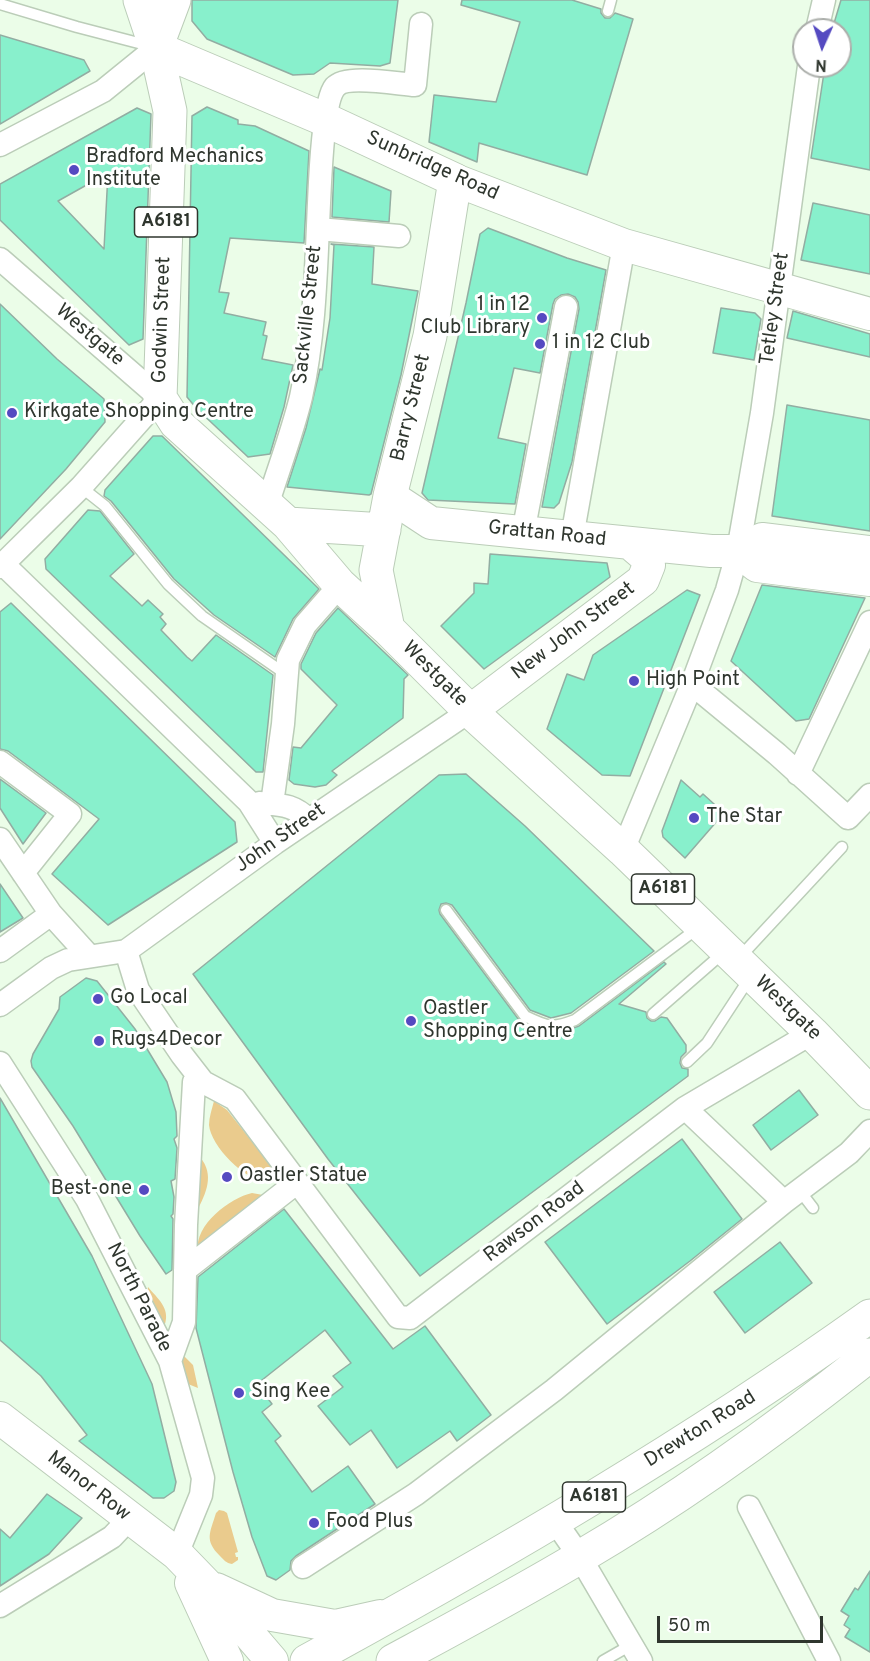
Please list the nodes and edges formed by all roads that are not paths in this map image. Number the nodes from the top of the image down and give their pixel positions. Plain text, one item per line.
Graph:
1 (140, 0) edge
2 (174, 0) edge
3 (824, 0) edge
4 (0, 4) edge
5 (820, 18) edge
6 (421, 24) dead end
7 (156, 48) junction
8 (807, 78) edge
9 (326, 120) junction
10 (0, 145) edge
11 (455, 180) junction
12 (318, 229) junction
13 (399, 236) dead end
14 (624, 246) junction
15 (0, 259) edge
16 (778, 290) junction
17 (569, 313) dead end
18 (870, 314) edge
19 (160, 398) junction
20 (81, 487) junction
21 (390, 496) junction
22 (277, 515) junction
23 (384, 530) junction
24 (523, 533) junction
25 (572, 537) junction
26 (630, 543) junction
27 (724, 551) junction
28 (870, 552) edge
29 (1, 565) edge
30 (643, 580) junction
31 (870, 580) edge
32 (339, 585) junction
33 (870, 622) edge
34 (388, 629) junction
35 (287, 675) junction
36 (692, 684) junction
37 (470, 711) junction
38 (0, 762) edge
39 (798, 774) junction
40 (870, 795) edge
41 (249, 802) junction
42 (272, 804) junction
43 (309, 820) junction
44 (0, 839) edge
45 (275, 843) junction
46 (842, 848) dead end
47 (623, 850) junction
48 (23, 873) junction
49 (446, 910) dead end
50 (51, 914) junction
51 (701, 926) junction
52 (0, 951) edge
53 (126, 951) junction
54 (89, 956) junction
55 (738, 962) junction
56 (0, 1005) edge
57 (653, 1014) dead end
58 (812, 1033) junction
59 (687, 1062) dead end
60 (0, 1063) edge
61 (194, 1082) dead end
62 (864, 1082) edge
63 (685, 1108) junction
64 (870, 1131) edge
65 (294, 1185) junction
66 (799, 1200) junction
67 (185, 1270) junction
68 (870, 1316) edge
69 (870, 1355) edge
70 (170, 1361) junction
71 (0, 1418) edge
72 (749, 1507) dead end
73 (129, 1519) junction
74 (555, 1521) junction
75 (177, 1554) junction
76 (580, 1557) junction
77 (303, 1567) dead end
78 (207, 1585) junction
79 (0, 1606) edge
80 (397, 1612) junction
81 (636, 1653) edge
82 (199, 1661) edge
83 (228, 1661) edge
84 (272, 1661) edge
85 (307, 1661) edge
86 (393, 1661) edge
87 (603, 1661) edge
88 (829, 1661) edge

1 - 7 main road, Godwin Street / A6181
2 - 7 main road
3 - 5 street
4 - 7 lane, Sunbridge Road
6 - 9 street, Sackville Street
7 - 9 main road, Sunbridge Road
7 - 10 street
7 - 19 main road, Godwin Street / A6181
8 - 16 street, Tetley Street
9 - 11 main road, Sunbridge Road
9 - 12 street, Sackville Street
11 - 14 street, Sunbridge Road
11 - 21 main road, Barry Street
12 - 13 street
12 - 22 street, Sackville Street
14 - 16 street, Sunbridge Road
14 - 25 street
15 - 19 street, Westgate
16 - 18 street, Sunbridge Road
16 - 27 street, Tetley Street
17 - 24 street
19 - 20 street, Godwin Street
19 - 22 main road, Westgate / A6181
20 - 29 street, Godwin Street
20 - 35 lane
21 - 23 main road, Barry Street
21 - 24 street, Grattan Road
22 - 23 main road
22 - 32 main road, Westgate / A6181
23 - 34 main road, Barry Street
24 - 25 street, Grattan Road
25 - 26 street, Grattan Road
26 - 27 street, Grattan Road
26 - 30 street, New John Street
27 - 28 street
27 - 30 street
27 - 31 street, Grattan Road
27 - 36 street, Tetley Street
29 - 41 street
30 - 37 street, New John Street
32 - 34 main road, Westgate / A6181
32 - 35 street
33 - 39 street
34 - 37 main road, Westgate / A6181
35 - 42 street
36 - 39 street
36 - 47 street, Tetley Street
37 - 43 street, John Street
37 - 47 main road, Westgate / A6181
38 - 48 street
39 - 40 street
41 - 42 street
41 - 45 street
42 - 43 street
43 - 45 street, John Street
44 - 48 street
45 - 53 street, John Street
46 - 55 lane
47 - 51 main road, Westgate / A6181
48 - 50 street
49 - 51 lane
50 - 52 street
50 - 54 street
51 - 55 main road, Westgate / A6181
53 - 54 street, John Street
53 - 65 street, Rawson Road
54 - 56 street, John Street
55 - 57 lane
55 - 58 main road, Westgate / A6181
55 - 59 lane
58 - 62 main road, Westgate / A6181
58 - 63 street, Rawson Road
60 - 70 street, North Parade
61 - 67 street
63 - 65 street, Rawson Road
63 - 66 street
64 - 66 street
65 - 67 street
66 - 77 street
67 - 70 street
68 - 74 main road, Drewton Road / A6181
69 - 76 main road, Drewton Road / A6181
70 - 75 street, North Parade
71 - 73 street, Manor Row
72 - 88 street
73 - 75 street, Manor Row
73 - 79 street
74 - 76 street
74 - 80 main road, Drewton Road / A6181
75 - 78 street, Manor Row
75 - 82 street
75 - 83 street, Manor Row
76 - 81 street
76 - 86 main road, Drewton Road / A6181
78 - 80 street, Manor Row
78 - 84 street, Manor Row
80 - 85 main road, Drewton Road / A6181
81 - 87 lane

